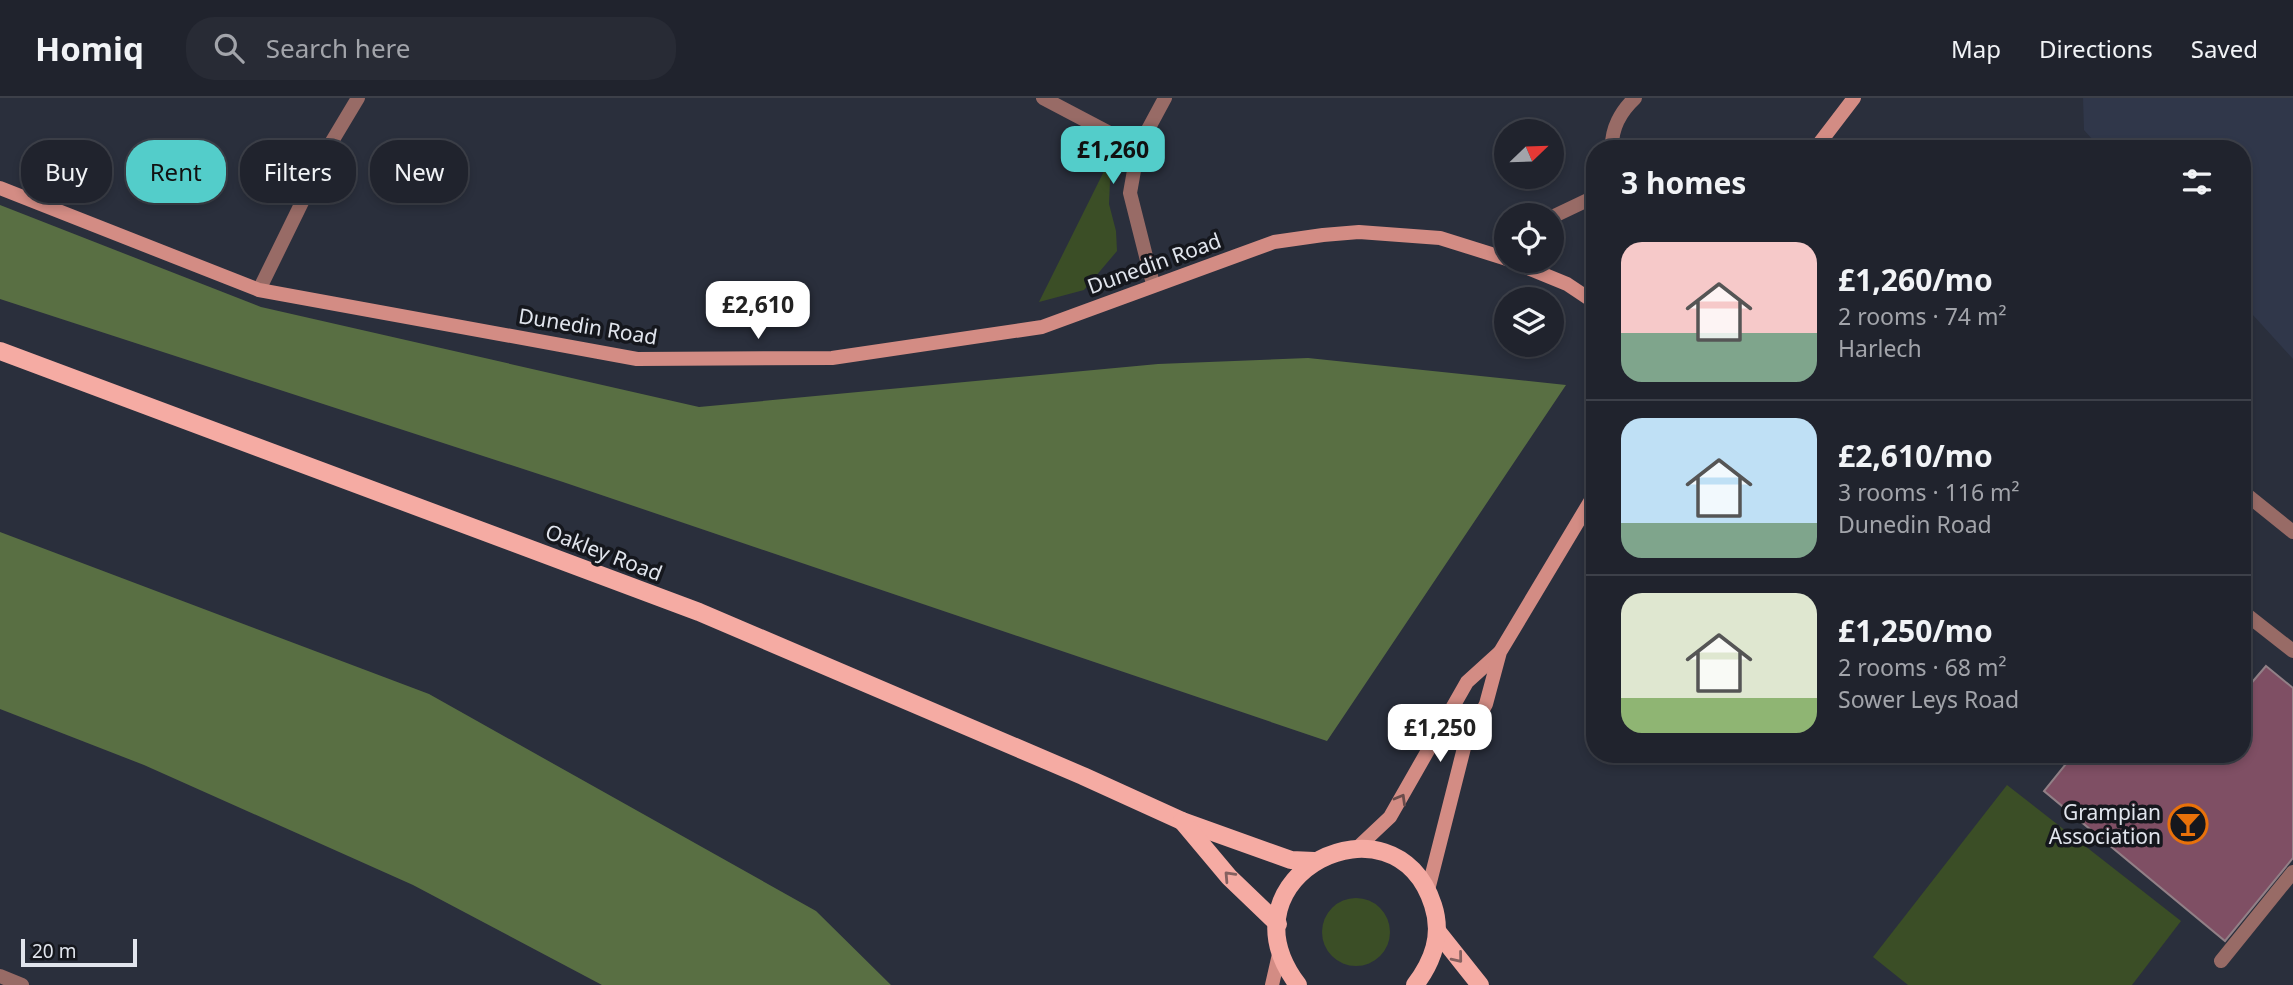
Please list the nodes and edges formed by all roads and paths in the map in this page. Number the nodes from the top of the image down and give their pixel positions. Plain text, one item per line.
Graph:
1 (359, 98) edge
2 (1043, 98) edge
3 (1165, 98) edge
4 (1635, 98) edge
5 (1854, 98) edge
6 (1612, 140) edge
7 (1822, 140) edge
8 (1138, 148) junction
9 (0, 188) edge
10 (1586, 201) edge
11 (1564, 211) edge
12 (1494, 254) edge
13 (1543, 273) edge
14 (1153, 284) junction
15 (259, 290) junction
16 (1586, 297) edge
17 (0, 351) edge
18 (2251, 498) edge
19 (1586, 508) edge
20 (2293, 531) edge
21 (2251, 618) edge
22 (2293, 651) edge
23 (1500, 652) junction
24 (1182, 821) junction
25 (1356, 849) junction
26 (1314, 860) junction
27 (2293, 872) edge
28 (1428, 890) junction
29 (1278, 924) junction
30 (1437, 931) junction
31 (1280, 950) junction
32 (2221, 961) dead end
33 (0, 976) edge
34 (22, 985) edge
35 (1272, 985) edge
36 (1298, 985) edge
37 (1415, 985) edge
38 (1480, 985) edge

1 - 15 street
2 - 8 street
3 - 8 street
4 - 6 street
5 - 7 street
8 - 14 street
9 - 15 street, Dunedin Road
10 - 11 street
12 - 14 street, Dunedin Road
13 - 16 street, Dunedin Road
14 - 15 street, Dunedin Road
17 - 24 main road, Oakley Road
18 - 20 street
19 - 23 street
21 - 22 street
25 -> 23 street
23 - 28 street
24 - 26 main road, Oakley Road
29 -> 24 main road, Oakley Road
25 - 26 main road, Oakley Road
25 - 28 main road, Oakley Road
26 - 29 main road, Oakley Road
27 - 32 street
28 - 30 main road, Oakley Road
29 - 31 main road, Oakley Road
30 - 37 main road, Oakley Road
30 -> 38 main road, Oakley Road
31 - 35 street
31 - 36 main road, Oakley Road
33 - 34 street

